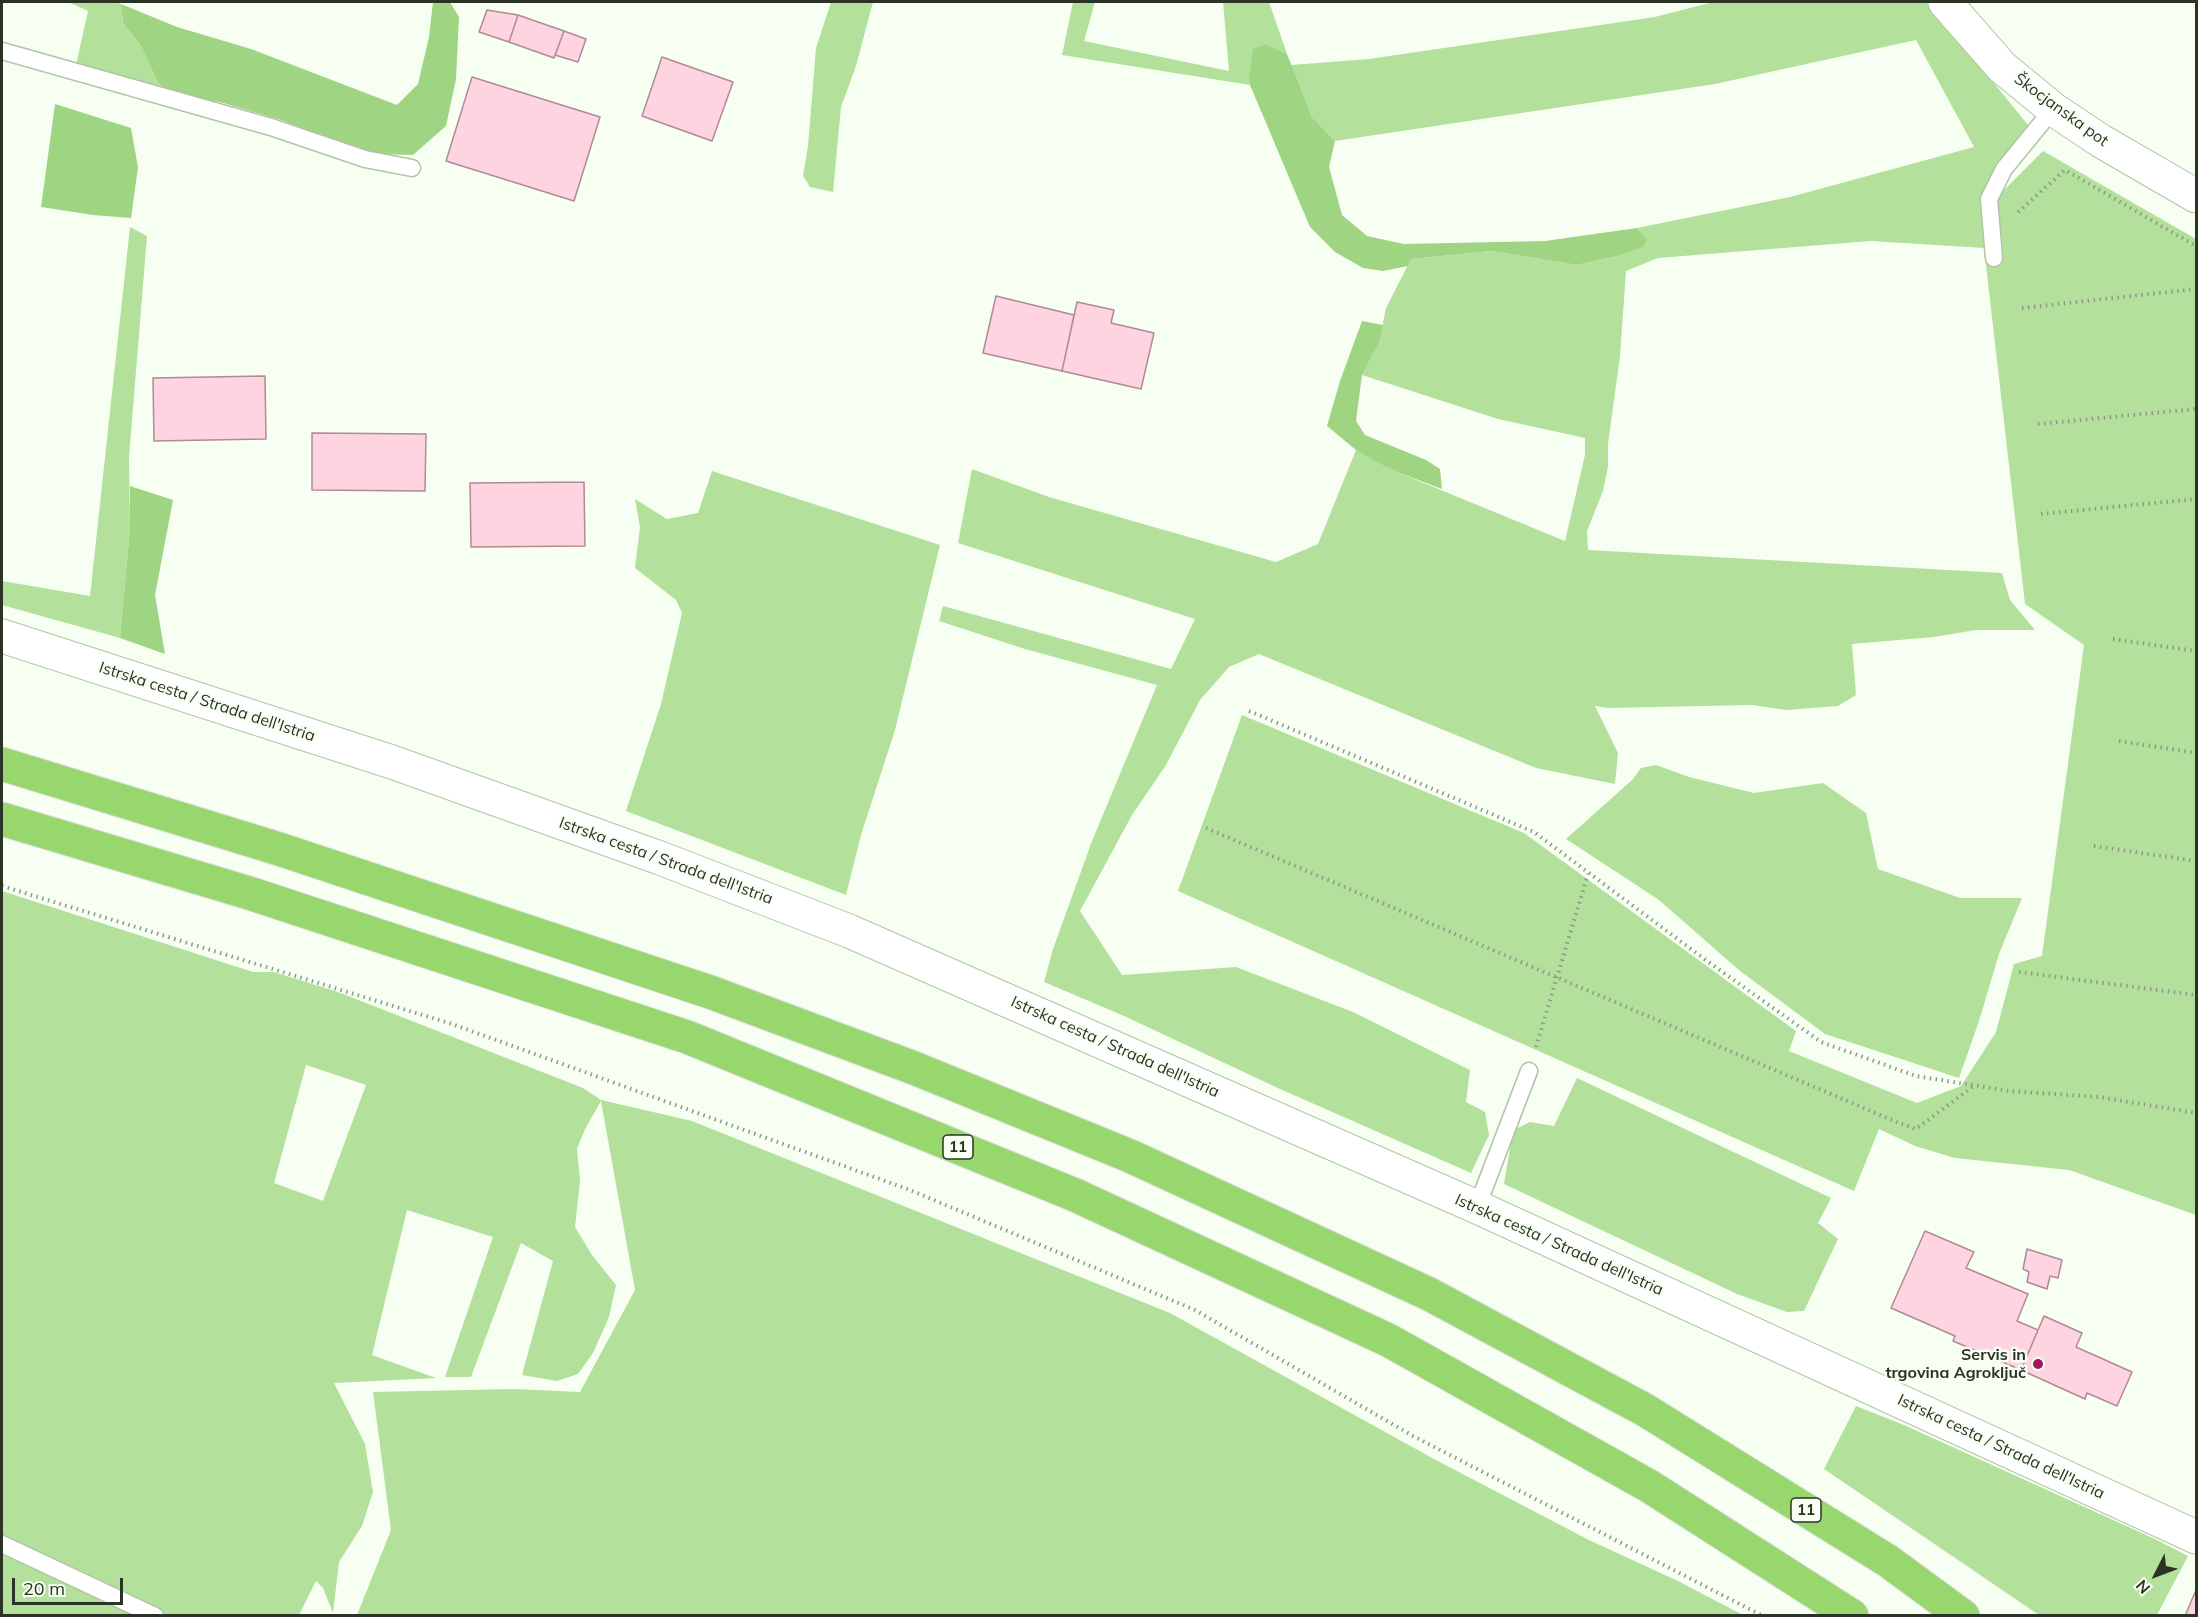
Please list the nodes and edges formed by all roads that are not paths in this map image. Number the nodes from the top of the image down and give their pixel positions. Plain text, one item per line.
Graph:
1 (1945, 2) edge
2 (2, 51) edge
3 (2053, 109) junction
4 (412, 168) dead end
5 (2196, 196) edge
6 (1994, 258) dead end
7 (2, 636) edge
8 (2, 764) edge
9 (2, 819) edge
10 (1529, 1071) road end
11 (1476, 1207) junction
12 (2196, 1537) edge
13 (2, 1544) edge
14 (155, 1616) edge
15 (1852, 1616) edge
16 (1964, 1616) edge

1 - 3 street, Škocjanska pot
2 - 4 lane
3 - 5 street, Škocjanska pot
3 - 6 lane
7 - 11 street, Istrska cesta / Strada dell'Istria
8 - 16 highway, 11
9 - 15 highway, 11
10 - 11 lane
11 - 12 street, Istrska cesta / Strada dell'Istria
13 - 14 lane

